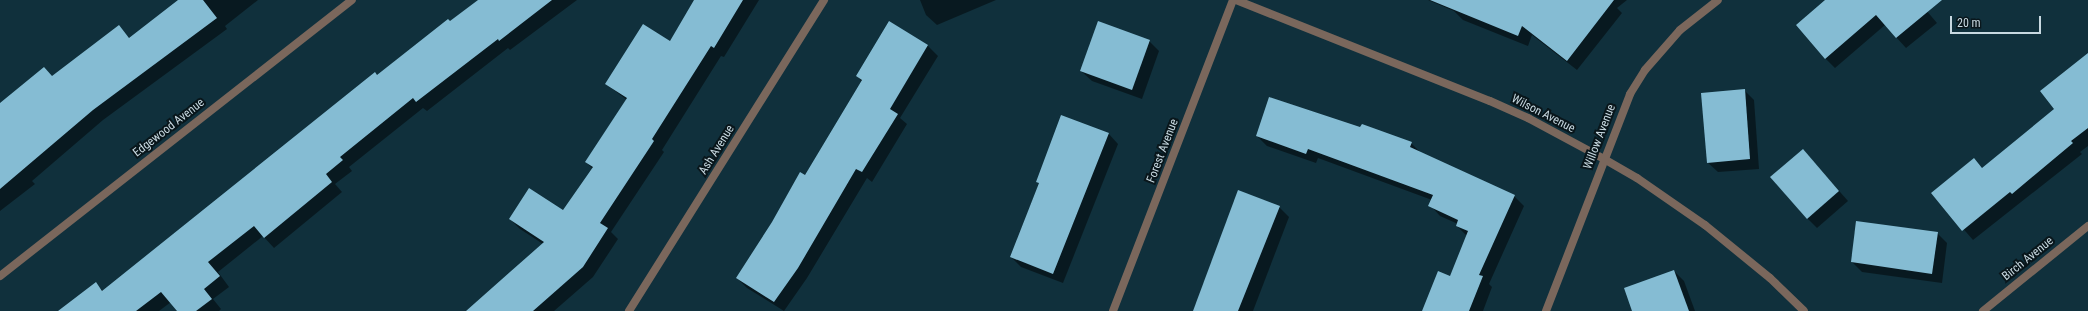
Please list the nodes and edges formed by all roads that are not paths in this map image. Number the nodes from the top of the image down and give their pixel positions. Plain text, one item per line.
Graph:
1 (352, 0) edge
2 (824, 0) edge
3 (1234, 0) edge
4 (1718, 0) edge
5 (1604, 159) junction
6 (2088, 226) edge
7 (0, 276) edge
8 (629, 311) edge
9 (1113, 311) edge
10 (1546, 311) edge
11 (1804, 311) edge
12 (1983, 311) edge

1 - 7 street, Edgewood Avenue
2 - 8 street, Ash Avenue
3 - 5 street, Wilson Avenue
3 - 9 street, Forest Avenue
4 - 5 street, Willow Avenue
5 - 10 street, Willow Avenue
5 - 11 street, Wilson Avenue
6 - 12 street, Birch Avenue

